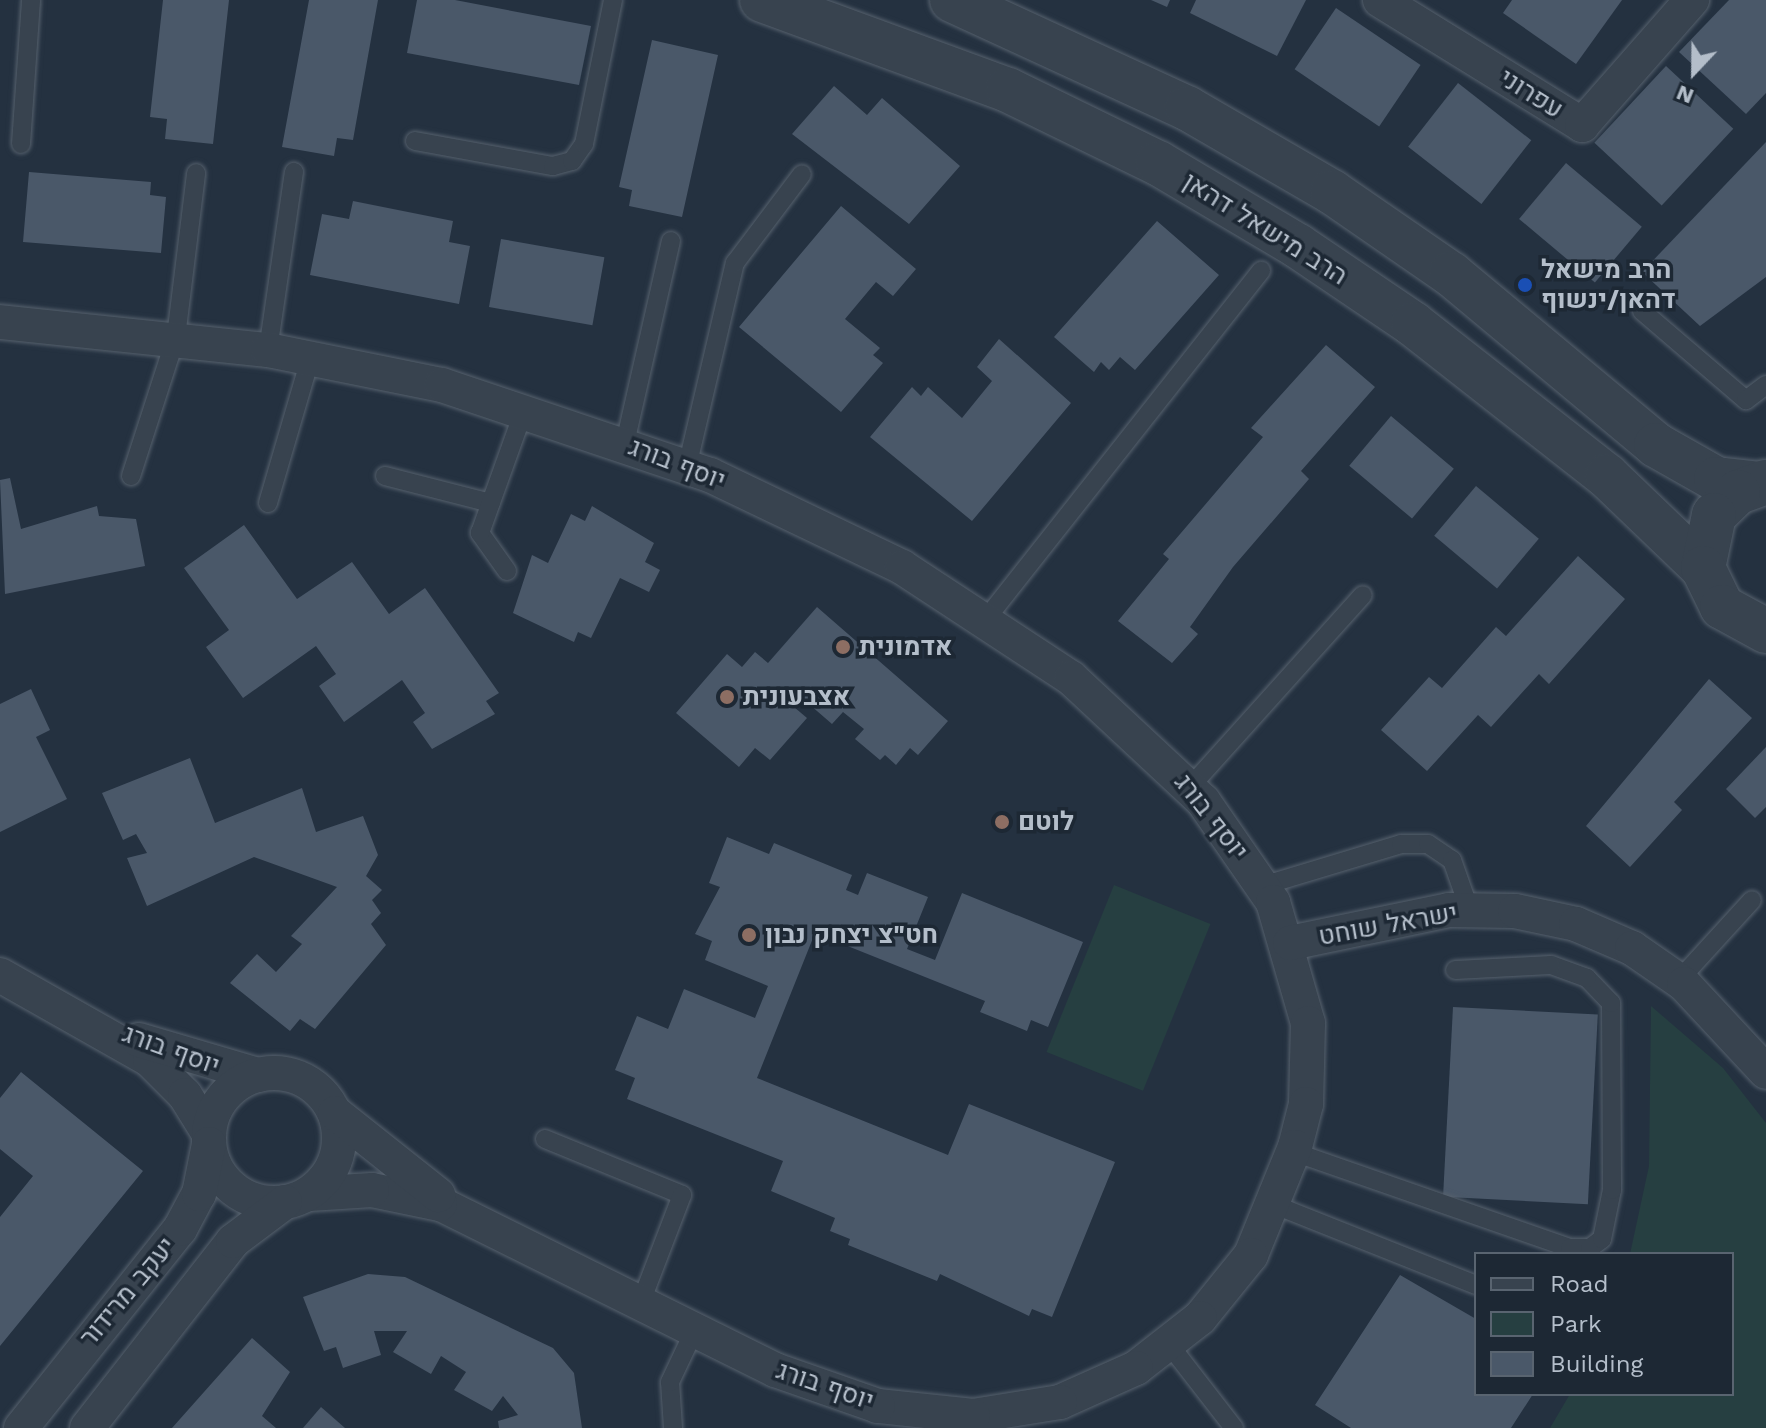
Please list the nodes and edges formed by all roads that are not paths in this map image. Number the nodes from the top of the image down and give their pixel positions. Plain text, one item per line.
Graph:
1 (31, 0) edge
2 (613, 0) edge
3 (762, 0) edge
4 (952, 0) edge
5 (1380, 0) edge
6 (1692, 0) edge
7 (415, 141) dead end
8 (21, 144) dead end
9 (294, 172) dead end
10 (196, 173) dead end
11 (802, 174) dead end
12 (671, 241) dead end
13 (1261, 271) dead end
14 (1642, 311) dead end
15 (0, 322) edge
16 (176, 337) junction
17 (268, 350) junction
18 (311, 356) junction
19 (1766, 385) edge
20 (524, 410) junction
21 (625, 443) junction
22 (687, 467) junction
23 (131, 476) dead end
24 (385, 476) dead end
25 (1762, 483) edge
26 (268, 503) dead end
27 (491, 503) junction
28 (1703, 568) junction
29 (507, 571) dead end
30 (1363, 595) dead end
31 (986, 619) junction
32 (1766, 631) edge
33 (1190, 787) junction
34 (1262, 886) junction
35 (1752, 900) dead end
36 (1470, 911) junction
37 (1290, 943) junction
38 (1455, 970) dead end
39 (0, 975) edge
40 (1679, 980) junction
41 (87, 1019) junction
42 (1766, 1072) edge
43 (258, 1075) junction
44 (335, 1113) junction
45 (209, 1139) junction
46 (545, 1139) dead end
47 (1294, 1152) junction
48 (297, 1198) junction
49 (1275, 1205) junction
50 (479, 1220) junction
51 (1474, 1284) edge
52 (641, 1302) junction
53 (695, 1329) junction
54 (1168, 1343) junction
55 (1000, 1420) edge
56 (20, 1425) edge
57 (87, 1428) edge
58 (673, 1428) edge
59 (1234, 1428) edge

1 - 8 lane
2 - 7 lane
3 - 28 street, הרב מישאל דהאן
4 - 25 street
5 - 6 street, עפרוני
9 - 17 lane
10 - 16 lane
11 - 22 lane
12 - 21 lane
13 - 31 lane
14 - 19 lane
15 - 16 street, יוסף בורג
16 - 17 street, יוסף בורג
16 - 23 lane
17 - 18 street, יוסף בורג
18 - 20 street, יוסף בורג
18 - 26 lane
20 - 21 street, יוסף בורג
20 - 27 lane
21 - 22 street, יוסף בורג
22 - 31 street, יוסף בורג
24 - 27 lane
25 - 28 street
27 - 29 lane
28 - 32 street
30 - 33 lane
31 - 33 street, יוסף בורג
33 - 34 street, יוסף בורג
34 - 36 lane
34 - 37 street, יוסף בורג
35 - 40 lane
36 - 37 street, ישראל שוחט
36 - 40 street, ישראל שוחט
37 - 47 street, יוסף בורג
38 - 47 lane
39 - 41 street, יוסף בורג
40 - 42 street, ישראל שוחט
41 - 43 street, יוסף בורג
41 - 45 street, יוסף בורג
43 - 44 street
43 - 45 street
44 - 48 street
44 - 50 street, יוסף בורג
45 - 48 street
45 - 56 street, יעקב מרידור
46 - 52 lane
47 - 49 street, יוסף בורג
48 - 50 street, יוסף בורג
48 - 57 street, יעקב מרידור
49 - 51 lane
49 - 54 street, יוסף בורג
50 - 52 street, יוסף בורג
52 - 53 street, יוסף בורג
53 - 55 street, יוסף בורג
53 - 58 lane
54 - 55 street, יוסף בורג
54 - 59 lane

